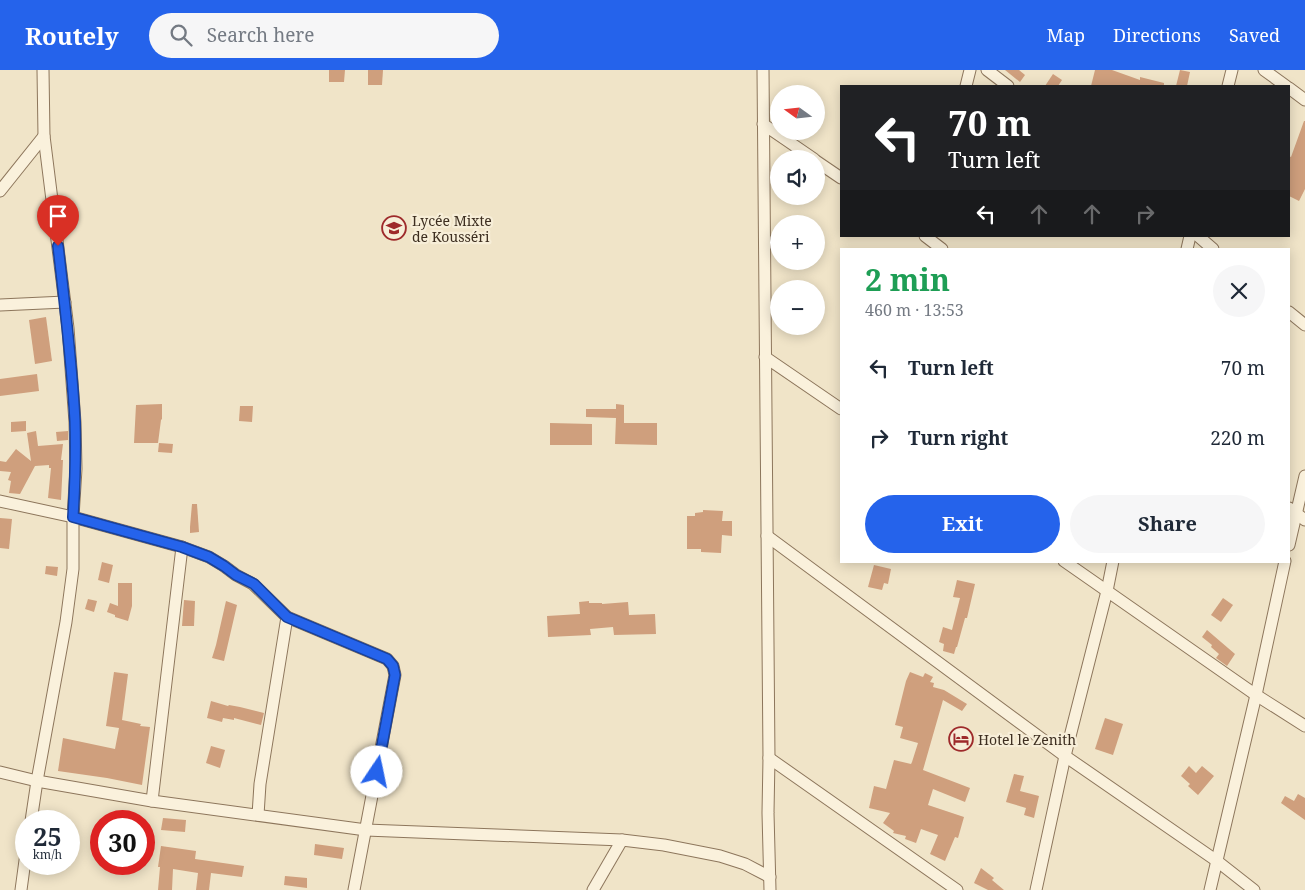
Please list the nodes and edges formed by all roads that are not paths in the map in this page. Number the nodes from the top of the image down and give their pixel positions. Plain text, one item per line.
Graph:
1 (44, 70) edge
2 (763, 70) edge
3 (970, 70) edge
4 (987, 70) edge
5 (1232, 70) edge
6 (1264, 70) edge
7 (966, 85) edge
8 (1007, 85) edge
9 (1228, 85) edge
10 (1285, 85) edge
11 (1290, 89) edge
12 (1305, 100) edge
13 (763, 124) junction
14 (44, 136) junction
15 (801, 150) edge
16 (825, 167) edge
17 (840, 177) edge
18 (0, 191) edge
19 (927, 237) edge
20 (1199, 237) edge
21 (941, 248) edge
22 (1212, 248) edge
23 (64, 302) junction
24 (0, 305) edge
25 (1290, 313) edge
26 (1305, 325) edge
27 (765, 358) junction
28 (840, 409) edge
29 (1305, 476) edge
30 (0, 501) edge
31 (1296, 514) edge
32 (73, 517) junction
33 (767, 536) junction
34 (1290, 541) edge
35 (182, 547) junction
36 (1067, 563) edge
37 (1113, 563) edge
38 (1285, 563) edge
39 (1107, 591) junction
40 (287, 617) junction
41 (1256, 695) junction
42 (1305, 726) edge
43 (1065, 756) junction
44 (769, 758) junction
45 (0, 772) edge
46 (37, 781) junction
47 (152, 801) junction
48 (33, 810) edge
49 (258, 815) junction
50 (366, 830) junction
51 (622, 840) junction
52 (1217, 861) junction
53 (23, 875) edge
54 (770, 877) junction
55 (21, 890) edge
56 (354, 890) edge
57 (593, 890) edge
58 (770, 890) edge
59 (957, 890) edge
60 (1036, 890) edge
61 (1210, 890) edge
62 (1254, 890) edge

1 - 14 street
2 - 13 street
3 - 7 street
4 - 8 street
5 - 9 street
6 - 10 street
11 - 12 street
13 - 15 street
13 - 27 street
14 - 18 street
14 - 23 street
16 - 17 street
19 - 21 street
20 - 22 street
23 - 24 street
23 - 32 street
25 - 26 street
27 - 28 street
27 - 33 street
29 - 31 street
30 - 32 street
31 - 34 street
32 - 35 street
32 - 46 street
33 - 43 street
33 - 44 street
35 - 40 street
35 - 47 street
36 - 39 street
37 - 39 street
38 - 41 street
39 - 41 street
39 - 43 street
40 - 49 street
40 - 50 street
41 - 42 street
41 - 52 street
43 - 52 street
43 - 60 street
44 - 54 street
44 - 59 street
45 - 46 street
46 - 47 street
46 - 48 street
47 - 49 street
49 - 50 street
50 - 51 street
50 - 56 street
51 - 54 street
51 - 57 street
52 - 61 street
52 - 62 street
53 - 55 street
54 - 58 street

